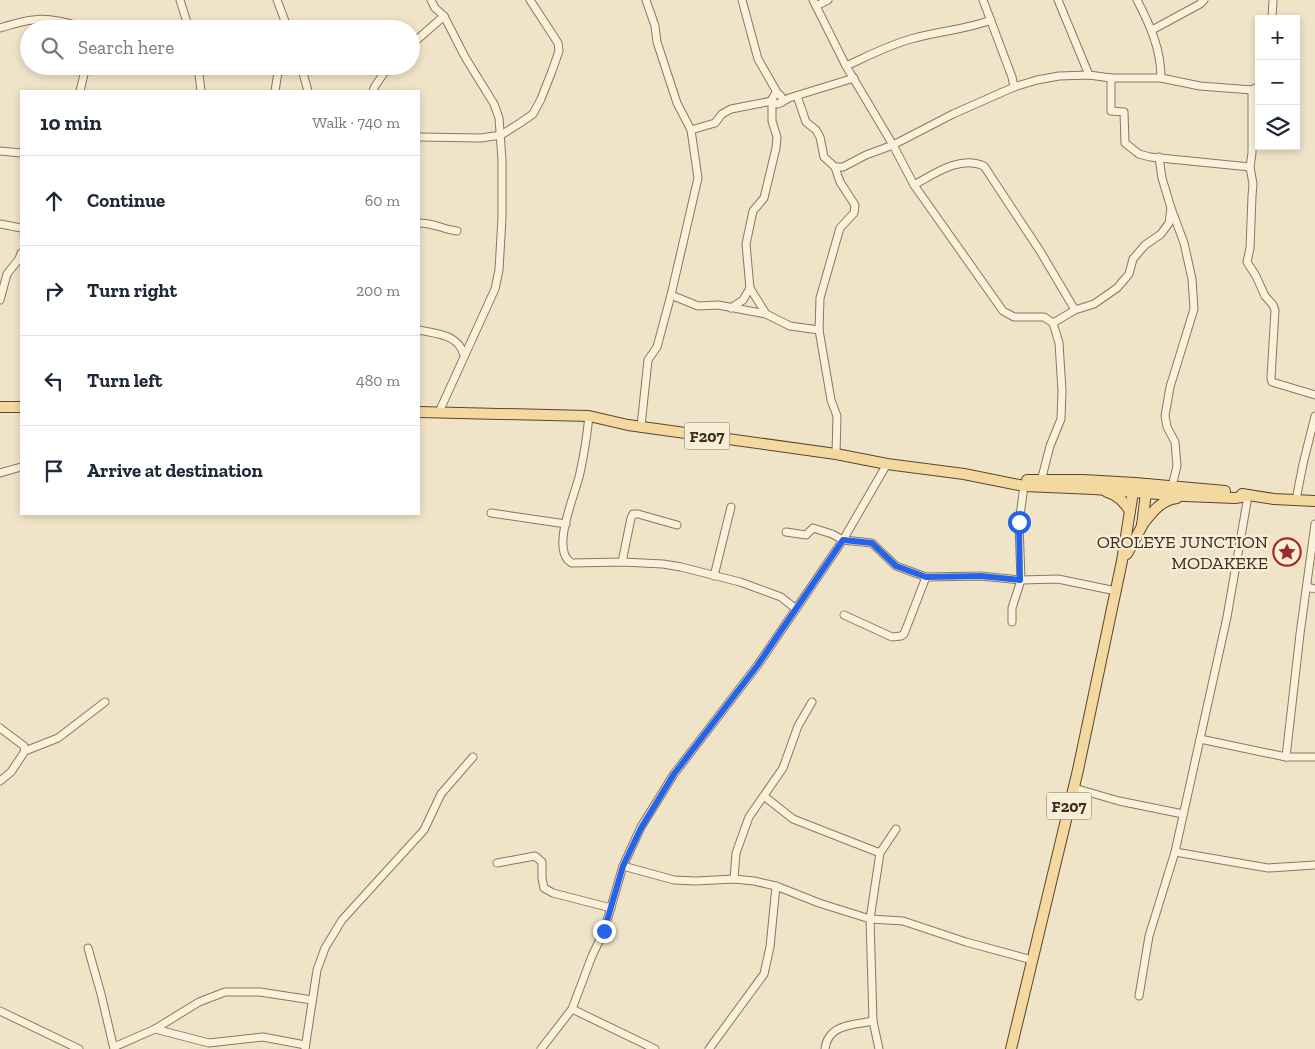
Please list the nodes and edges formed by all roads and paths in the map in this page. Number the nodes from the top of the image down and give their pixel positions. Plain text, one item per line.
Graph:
1 (180, 0) edge
2 (277, 0) edge
3 (431, 0) edge
4 (530, 0) edge
5 (646, 0) edge
6 (742, 0) edge
7 (828, 0) edge
8 (983, 0) edge
9 (1058, 0) edge
10 (1137, 0) edge
11 (1204, 0) edge
12 (1273, 0) edge
13 (815, 3) edge
14 (1272, 15) edge
15 (444, 16) junction
16 (25, 20) edge
17 (60, 20) edge
18 (186, 20) edge
19 (285, 20) edge
20 (992, 20) junction
21 (20, 22) edge
22 (0, 28) edge
23 (1152, 30) junction
24 (420, 37) edge
25 (846, 66) junction
26 (84, 75) edge
27 (199, 75) edge
28 (278, 75) edge
29 (304, 75) edge
30 (383, 75) edge
31 (1089, 75) junction
32 (854, 78) junction
33 (1111, 78) junction
34 (1161, 78) junction
35 (1014, 87) junction
36 (1255, 88) edge
37 (80, 90) edge
38 (201, 90) edge
39 (276, 90) edge
40 (308, 90) edge
41 (373, 90) edge
42 (1252, 90) junction
43 (797, 96) junction
44 (776, 100) junction
45 (691, 130) junction
46 (501, 135) junction
47 (420, 137) edge
48 (893, 145) junction
49 (0, 151) edge
50 (20, 154) edge
51 (1159, 158) junction
52 (834, 167) junction
53 (1250, 167) junction
54 (914, 185) junction
55 (1171, 208) junction
56 (420, 223) edge
57 (0, 224) edge
58 (20, 228) edge
59 (457, 231) dead end
60 (20, 256) edge
61 (750, 288) junction
62 (671, 295) junction
63 (0, 300) edge
64 (731, 308) junction
65 (1075, 310) junction
66 (766, 314) junction
67 (1053, 323) junction
68 (420, 330) edge
69 (819, 330) junction
70 (464, 355) junction
71 (1315, 394) edge
72 (0, 407) edge
73 (20, 407) edge
74 (420, 412) edge
75 (440, 412) junction
76 (589, 416) junction
77 (1315, 416) edge
78 (641, 426) junction
79 (836, 454) junction
80 (887, 464) junction
81 (20, 467) edge
82 (0, 473) edge
83 (993, 480) junction
84 (1041, 480) junction
85 (1024, 486) junction
86 (1172, 486) junction
87 (1141, 488) junction
88 (1094, 489) junction
89 (1185, 496) junction
90 (1248, 496) junction
91 (1296, 500) junction
92 (1315, 501) edge
93 (731, 507) dead end
94 (1130, 511) junction
95 (491, 513) dead end
96 (566, 524) junction
97 (1315, 524) edge
98 (677, 525) dead end
99 (1142, 526) junction
100 (786, 532) dead end
101 (843, 540) junction
102 (1122, 561) junction
103 (622, 562) junction
104 (714, 576) junction
105 (926, 577) junction
106 (1020, 580) junction
107 (1311, 588) edge
108 (1116, 591) junction
109 (796, 609) junction
110 (844, 615) dead end
111 (1012, 622) dead end
112 (105, 702) dead end
113 (812, 702) dead end
114 (0, 728) edge
115 (1200, 739) junction
116 (25, 751) junction
117 (473, 757) dead end
118 (1286, 757) junction
119 (1315, 757) edge
120 (0, 781) edge
121 (1074, 788) junction
122 (764, 796) junction
123 (1183, 814) junction
124 (896, 829) dead end
125 (1175, 852) junction
126 (880, 853) junction
127 (497, 862) dead end
128 (623, 866) junction
129 (1315, 866) edge
130 (734, 879) junction
131 (776, 886) junction
132 (611, 908) junction
133 (870, 919) junction
134 (88, 948) dead end
135 (1032, 960) junction
136 (1139, 996) dead end
137 (312, 1000) junction
138 (572, 1009) junction
139 (0, 1011) edge
140 (873, 1021) junction
141 (154, 1029) junction
142 (305, 1047) edge
143 (114, 1048) edge
144 (79, 1049) edge
145 (541, 1049) edge
146 (655, 1049) edge
147 (709, 1049) edge
148 (825, 1049) edge
149 (879, 1049) edge
150 (1011, 1049) edge

1 - 18 street
2 - 19 street
3 - 15 street
4 - 46 street
5 - 45 street
6 - 44 street
7 - 13 street
8 - 20 street
9 - 31 street
10 - 23 street
11 - 23 street
12 - 14 street
13 - 25 street
15 - 24 street
15 - 46 street
16 - 17 street
20 - 25 street
20 - 35 street
21 - 22 street
23 - 34 street
25 - 32 street
26 - 37 street
27 - 38 street
28 - 39 street
29 - 40 street
30 - 41 street
31 - 33 street
31 - 35 street
32 - 43 street
32 - 48 street
33 - 34 street
33 - 51 street
34 - 42 street
35 - 48 street
36 - 42 street
42 - 53 street
43 - 44 street
43 - 52 street
44 - 45 street
44 - 61 street
45 - 62 street
46 - 47 street
46 - 70 street
48 - 52 street
48 - 54 street
49 - 50 street
51 - 53 street
51 - 55 street
52 - 69 street
53 - 71 street
54 - 65 street
54 - 67 street
55 - 65 street
55 - 86 street
56 - 59 street
57 - 58 street
60 - 63 street
61 - 64 street
61 - 66 street
62 - 64 street
62 - 78 street
64 - 66 street
65 - 67 street
66 - 69 street
67 - 84 street
68 - 70 street
69 - 79 street
70 - 75 street
72 - 73 main road
74 - 75 main road, F207
75 - 76 main road, F207
76 - 78 main road, F207
76 - 96 street
77 - 91 street
78 - 79 main road, F207
79 - 80 main road, F207
80 - 83 main road, F207
80 - 101 street
81 - 82 street
83 - 84 main road, F207
83 - 85 main road, F207
84 - 87 main road, F207
85 - 88 main road, F207
85 - 106 street
86 - 87 main road, F207
86 - 90 main road, F207
87 - 88 main road, F207
87 - 89 main road, F207
87 - 94 main road, F207
87 - 99 main road, F207
88 - 94 main road
89 - 90 main road, F207
89 - 99 main road
90 - 91 main road, F207
90 - 115 street
91 - 92 main road, F207
93 - 104 street
94 - 102 main road, F207
95 - 96 street
96 - 103 street
97 - 107 street
98 - 103 street
99 - 102 main road, F207
100 - 101 street
101 - 105 street
101 - 109 street
102 - 108 main road, F207
103 - 104 street
104 - 109 street
105 - 106 street
105 - 110 street
106 - 108 street
106 - 111 street
107 - 118 street
108 - 121 main road, F207
109 - 128 street
112 - 116 street
113 - 122 street
114 - 116 street
115 - 118 street
115 - 123 street
116 - 120 street
117 - 137 street
118 - 119 street
121 - 123 street
121 - 135 main road, F207
122 - 126 street
122 - 130 street
123 - 125 street
124 - 126 street
125 - 129 street
125 - 136 street
126 - 133 street
127 - 132 street
128 - 130 street
128 - 132 street
130 - 131 street
131 - 133 street
131 - 147 street
132 - 138 street
133 - 135 street
133 - 140 street
134 - 143 street
135 - 150 main road, F207
137 - 141 street
137 - 142 street
138 - 145 street
138 - 146 street
139 - 144 street
140 - 148 street
140 - 149 street
141 - 142 street
141 - 143 street

